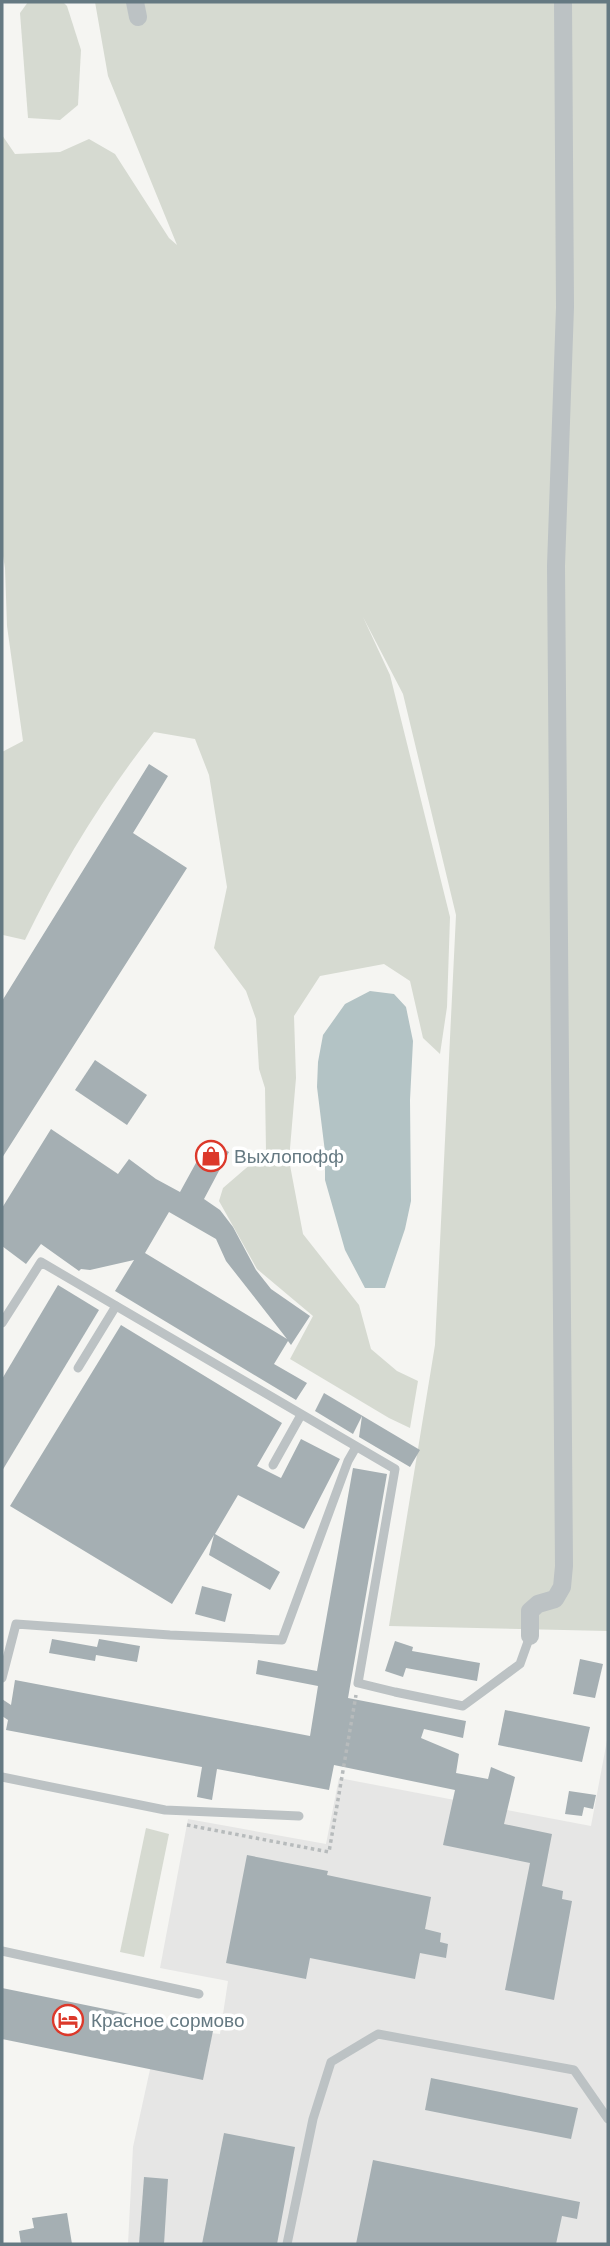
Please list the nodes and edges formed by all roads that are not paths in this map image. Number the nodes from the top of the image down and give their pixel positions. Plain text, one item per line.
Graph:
1 (563, 2) edge
2 (116, 1306) junction
3 (2, 1323) edge
4 (78, 1368) dead end
5 (301, 1415) junction
6 (356, 1447) junction
7 (273, 1465) dead end
8 (530, 1636) joint
9 (2, 1678) edge
10 (2, 1777) edge
11 (299, 1816) dead end
12 (2, 1951) edge
13 (199, 1994) dead end
14 (608, 2119) edge
15 (287, 2244) edge

1 - 8 street
2 - 3 lane
2 - 4 lane
2 - 5 lane
5 - 6 lane
5 - 7 lane
6 - 8 lane
6 - 9 lane
10 - 11 lane
12 - 13 lane
14 - 15 lane

